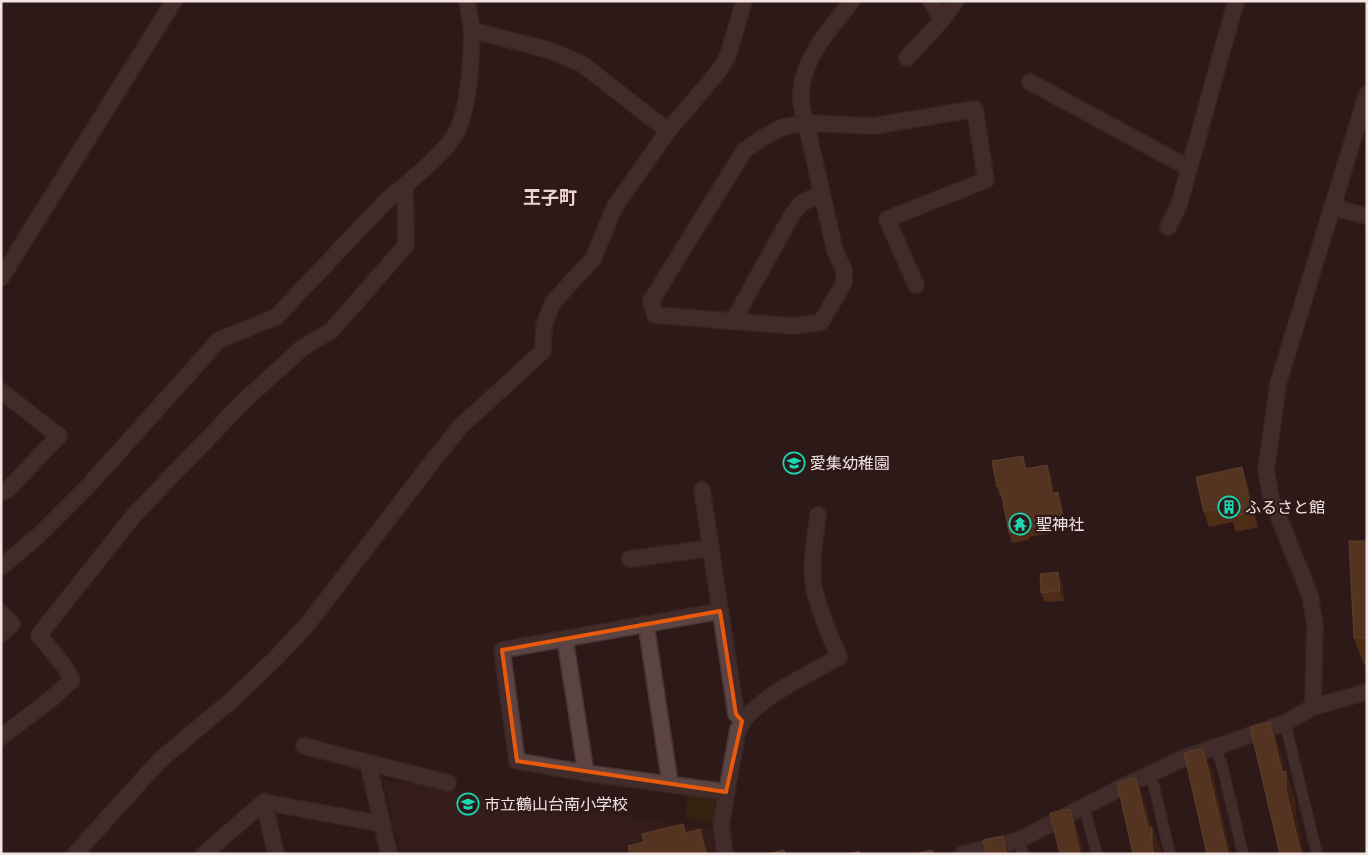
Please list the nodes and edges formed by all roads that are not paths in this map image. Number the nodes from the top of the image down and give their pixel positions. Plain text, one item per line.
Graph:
1 (174, 1) edge
2 (467, 1) edge
3 (744, 1) edge
4 (852, 1) edge
5 (931, 1) edge
6 (956, 1) edge
7 (1236, 1) edge
8 (942, 20) junction
9 (472, 30) junction
10 (907, 58) dead end
11 (1030, 82) dead end
12 (1367, 94) edge
13 (806, 123) junction
14 (668, 131) junction
15 (1189, 168) junction
16 (405, 186) junction
17 (822, 193) junction
18 (1332, 207) junction
19 (1367, 216) edge
20 (1168, 227) dead end
21 (1, 278) edge
22 (916, 286) dead end
23 (733, 321) junction
24 (1, 391) edge
25 (3, 489) edge
26 (702, 490) dead end
27 (818, 515) dead end
28 (711, 548) junction
29 (630, 559) dead end
30 (1, 567) edge
31 (720, 611) junction
32 (1, 612) edge
33 (646, 624) junction
34 (1, 634) edge
35 (565, 639) junction
36 (1367, 692) edge
37 (1313, 707) junction
38 (742, 721) junction
39 (1285, 723) junction
40 (1, 737) edge
41 (304, 746) dead end
42 (1215, 747) junction
43 (368, 763) junction
44 (586, 773) junction
45 (1149, 775) junction
46 (448, 783) dead end
47 (670, 783) junction
48 (726, 792) junction
49 (264, 802) junction
50 (1084, 807) junction
51 (382, 824) junction
52 (1021, 847) edge
53 (75, 854) edge
54 (204, 854) edge
55 (276, 854) edge
56 (390, 854) edge
57 (725, 854) edge
58 (963, 854) edge
59 (1097, 854) edge
60 (1170, 854) edge
61 (1243, 854) edge
62 (1317, 854) edge

1 - 21 street
2 - 9 street
3 - 14 street
4 - 13 street
5 - 8 street
6 - 8 street
7 - 15 street
8 - 10 street
9 - 14 street
9 - 16 street
11 - 15 street
12 - 18 street
13 - 17 street
13 - 22 street
13 - 23 street
14 - 53 street
15 - 20 street
16 - 30 street
16 - 40 street
17 - 23 street
17 - 23 street
18 - 19 street
18 - 37 street
24 - 25 street
26 - 28 street
27 - 38 street
28 - 29 street
28 - 31 street
31 - 33 street
31 - 38 street
32 - 34 street
33 - 35 street
33 - 47 street
35 - 44 street
35 - 44 street
36 - 37 street
37 - 39 street
38 - 48 street
39 - 42 street
39 - 62 lane
41 - 43 street
42 - 45 street
42 - 61 lane
43 - 46 street
43 - 51 street
44 - 47 street
45 - 50 street
45 - 60 lane
47 - 48 street
48 - 57 street
49 - 51 street
49 - 54 street
49 - 55 street
50 - 52 street
50 - 59 lane
51 - 56 street
52 - 58 street

